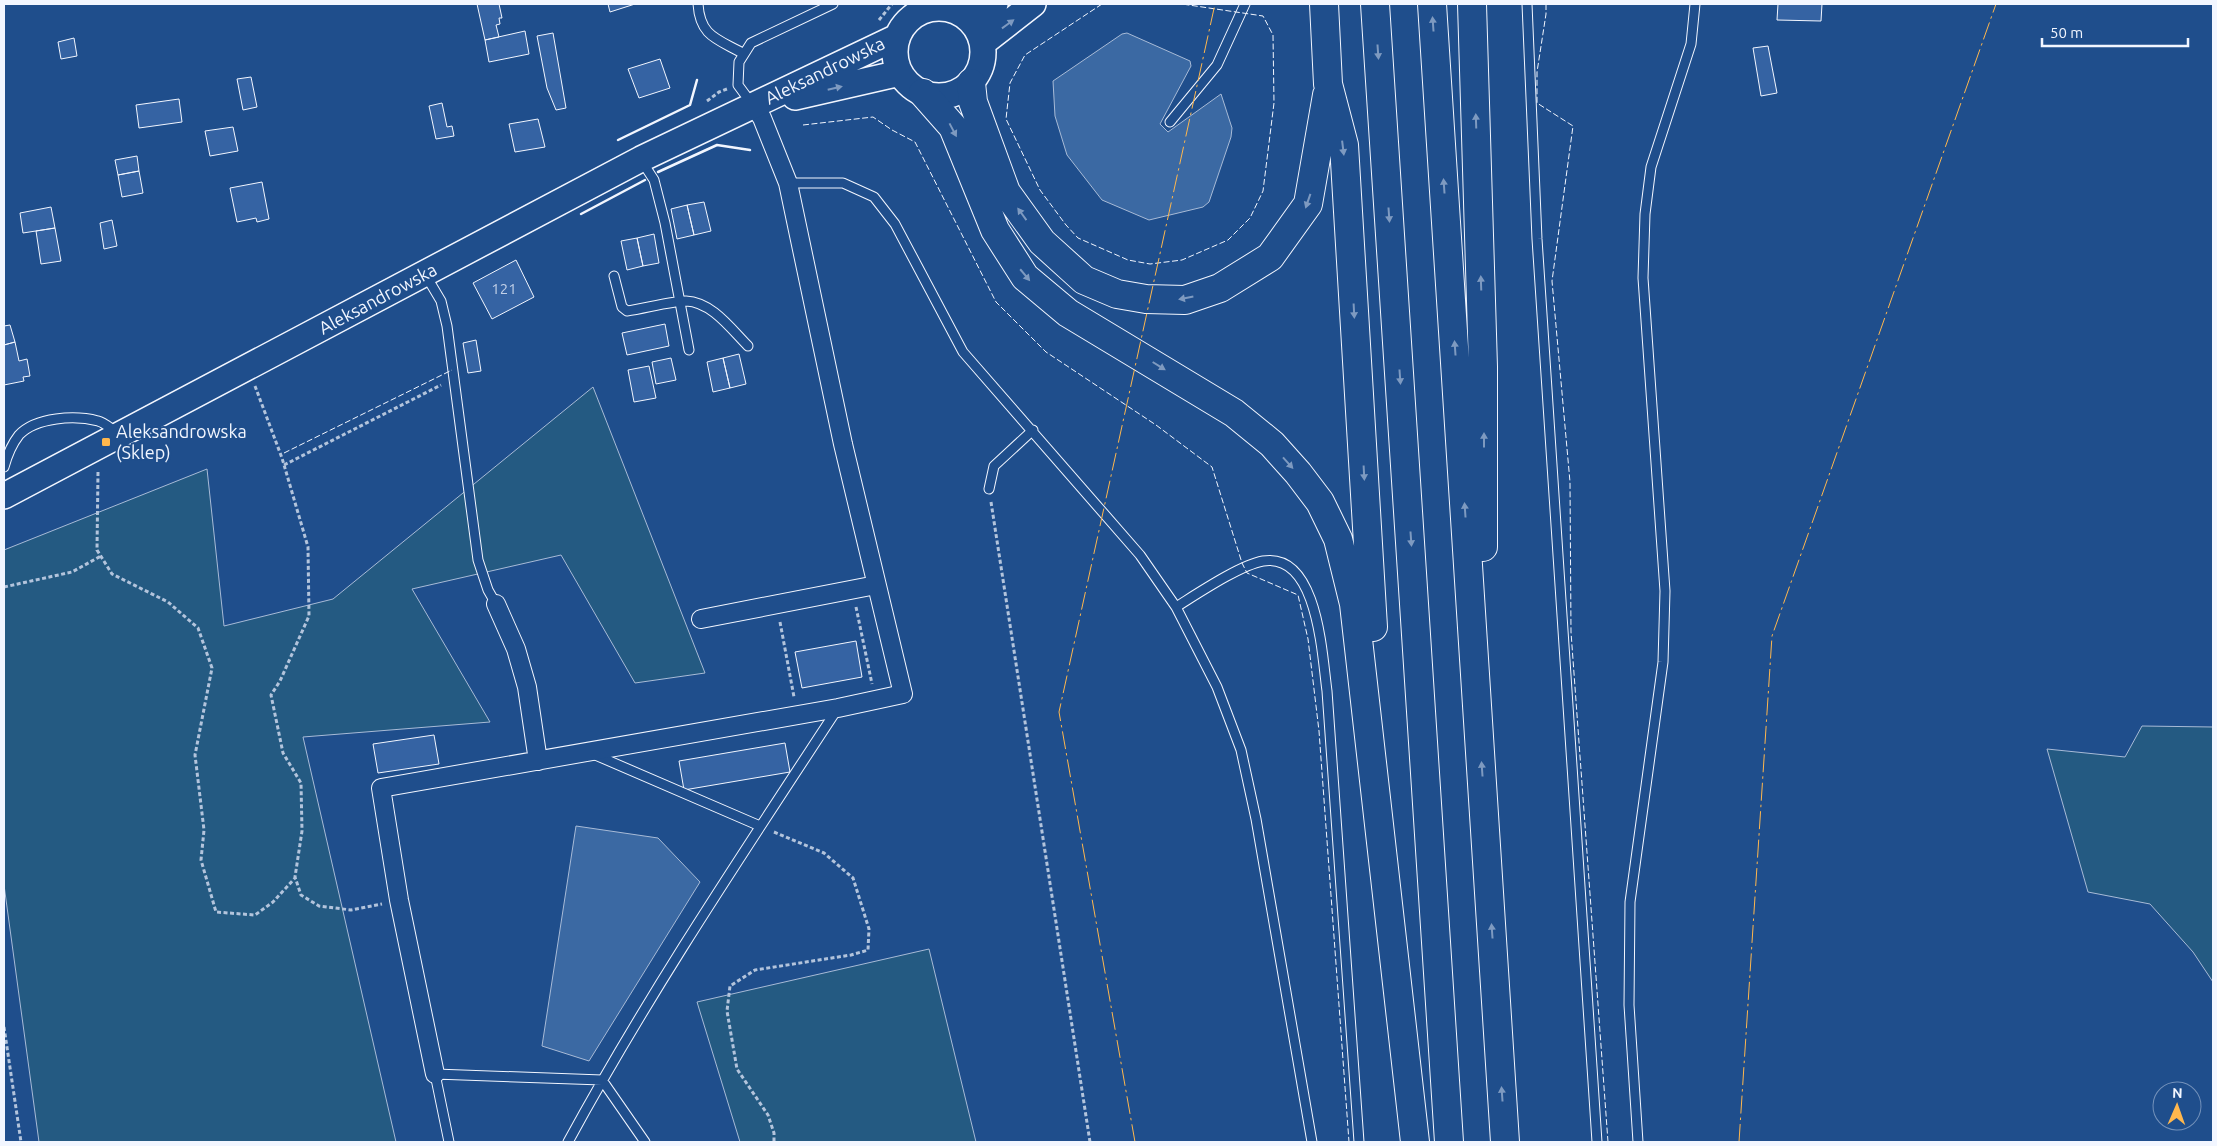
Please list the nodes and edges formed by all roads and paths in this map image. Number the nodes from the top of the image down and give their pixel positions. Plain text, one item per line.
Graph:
1 (698, 4) edge
2 (833, 4) edge
3 (995, 4) edge
4 (1033, 4) edge
5 (1245, 4) edge
6 (1324, 4) edge
7 (1375, 4) edge
8 (1432, 4) edge
9 (1472, 4) edge
10 (1527, 4) edge
11 (1695, 4) edge
12 (970, 20) junction
13 (897, 37) junction
14 (983, 43) junction
15 (744, 54) junction
16 (900, 73) junction
17 (971, 83) junction
18 (1328, 84) junction
19 (922, 93) junction
20 (754, 106) junction
21 (1170, 122) dead end
22 (641, 160) junction
23 (788, 183) junction
24 (425, 274) junction
25 (614, 276) dead end
26 (680, 302) junction
27 (748, 346) dead end
28 (689, 350) dead end
29 (248, 367) junction
30 (454, 378) junction
31 (1033, 430) junction
32 (109, 440) junction
33 (284, 465) junction
34 (4, 467) edge
35 (989, 489) joint
36 (5, 491) edge
37 (101, 556) junction
38 (876, 585) junction
39 (4, 587) edge
40 (853, 589) junction
41 (496, 604) joint
42 (777, 604) junction
43 (1176, 607) junction
44 (702, 619) dead end
45 (875, 700) junction
46 (838, 708) junction
47 (797, 715) junction
48 (1479, 716) junction
49 (588, 752) junction
50 (538, 761) junction
51 (760, 826) junction
52 (295, 877) junction
53 (399, 900) junction
54 (1392, 927) junction
55 (4, 1027) edge
56 (435, 1074) junction
57 (602, 1080) junction
58 (20, 1142) edge
59 (449, 1142) edge
60 (568, 1142) edge
61 (645, 1142) edge
62 (774, 1142) edge
63 (1090, 1142) edge
64 (1312, 1142) edge
65 (1359, 1142) edge
66 (1415, 1142) edge
67 (1449, 1142) edge
68 (1505, 1142) edge
69 (1597, 1142) edge
70 (1638, 1142) edge

1 - 15 lane
2 - 15 lane
3 - 12 main road
14 -> 4 main road
5 - 21 lane
6 - 18 highway
7 -> 67 highway
48 -> 8 highway
48 -> 9 highway
10 - 69 lane
11 - 70 lane
12 - 13 main road
12 - 14 main road
13 - 16 main road
13 - 20 main road, Aleksandrowska
14 - 17 main road
15 - 20 lane
16 - 19 main road
20 -> 16 main road, Aleksandrowska
18 -> 17 highway
17 - 19 main road
18 -> 54 highway
19 -> 54 highway
20 - 22 main road, Aleksandrowska
20 - 23 street
22 - 24 main road, Aleksandrowska
22 - 26 lane
23 - 31 lane
23 - 38 street
24 - 29 main road, Aleksandrowska
24 - 30 lane
25 - 26 lane
26 - 27 lane
26 - 28 lane
29 - 32 main road, Aleksandrowska
29 - 33 path
30 - 33 path
30 - 41 lane
31 - 35 lane
31 - 43 lane
32 - 34 lane
32 - 36 main road, Aleksandrowska
32 - 37 path
33 - 52 path
35 - 63 path
37 - 39 path
37 - 52 path
38 - 40 street
38 - 45 street
40 - 42 street
40 - 45 path
41 - 50 street
42 - 44 street
42 - 47 path
43 - 64 lane
43 - 65 lane
45 - 46 street
46 - 47 street
46 - 51 lane
47 - 49 street
68 -> 48 highway
49 - 50 street
49 - 51 lane
50 - 53 street
51 - 57 lane
51 - 62 path
52 - 53 path
53 - 56 street
54 - 66 highway
55 - 58 path
56 - 57 lane
56 - 59 lane
57 - 60 lane
57 - 61 lane

